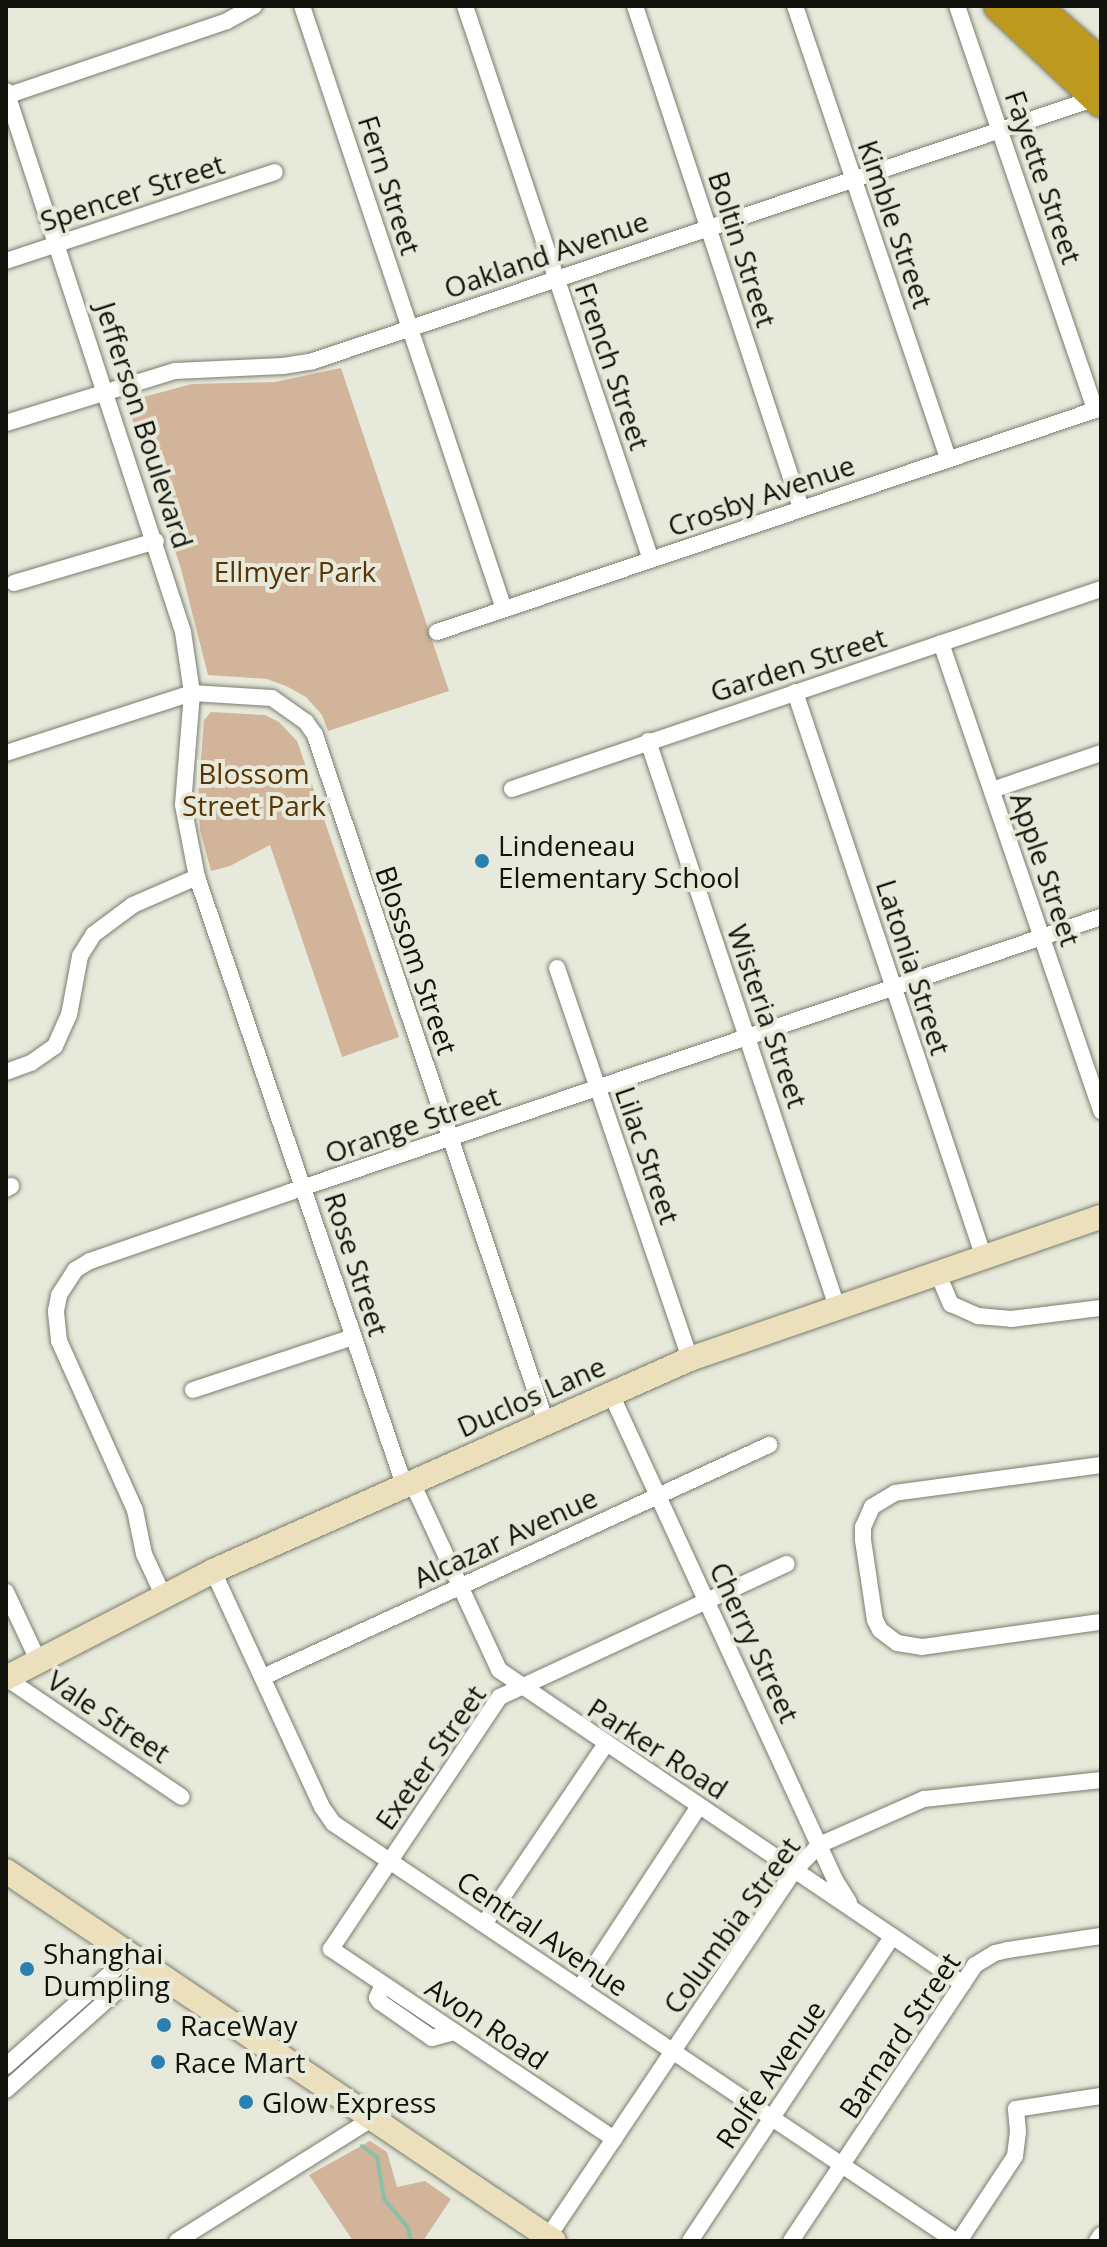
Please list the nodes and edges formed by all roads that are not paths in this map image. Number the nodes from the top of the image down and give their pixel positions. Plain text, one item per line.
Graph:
1 (254, 6) edge
2 (302, 6) edge
3 (465, 6) edge
4 (635, 6) edge
5 (795, 6) edge
6 (957, 6) edge
7 (999, 6) edge
8 (1035, 6) edge
9 (1101, 64) edge
10 (6, 94) edge
11 (1099, 100) edge
12 (1000, 129) junction
13 (275, 172) dead end
14 (853, 178) junction
15 (709, 226) junction
16 (58, 244) junction
17 (6, 261) edge
18 (556, 278) junction
19 (410, 328) junction
20 (106, 392) junction
21 (1098, 409) edge
22 (6, 423) edge
23 (948, 458) junction
24 (801, 508) junction
25 (156, 541) junction
26 (651, 560) junction
27 (14, 583) dead end
28 (1101, 589) edge
29 (504, 609) junction
30 (437, 632) dead end
31 (941, 643) junction
32 (795, 692) junction
33 (192, 693) junction
34 (648, 741) junction
35 (6, 753) edge
36 (1101, 753) edge
37 (512, 789) dead end
38 (992, 790) junction
39 (197, 877) junction
40 (1101, 917) edge
41 (1042, 937) junction
42 (557, 968) dead end
43 (894, 989) junction
44 (748, 1038) junction
45 (1095, 1070) edge
46 (6, 1072) edge
47 (598, 1088) junction
48 (1101, 1111) edge
49 (450, 1138) junction
50 (304, 1188) junction
51 (1101, 1217) edge
52 (984, 1258) junction
53 (938, 1274) junction
54 (837, 1307) junction
55 (1101, 1308) edge
56 (353, 1337) junction
57 (690, 1359) junction
58 (193, 1390) dead end
59 (611, 1394) junction
60 (546, 1422) junction
61 (769, 1445) dead end
62 (1101, 1465) edge
63 (409, 1483) junction
64 (658, 1494) junction
65 (787, 1564) dead end
66 (213, 1571) junction
67 (461, 1587) junction
68 (6, 1592) edge
69 (163, 1595) junction
70 (707, 1600) junction
71 (1101, 1622) edge
72 (38, 1660) junction
73 (263, 1677) junction
74 (6, 1678) edge
75 (518, 1686) junction
76 (606, 1744) junction
77 (1101, 1780) edge
78 (182, 1797) dead end
79 (699, 1806) junction
80 (819, 1845) junction
81 (388, 1860) junction
82 (795, 1870) junction
83 (6, 1871) edge
84 (854, 1911) junction
85 (484, 1924) junction
86 (893, 1936) junction
87 (1101, 1936) edge
88 (331, 1949) joint
89 (138, 1960) junction
90 (963, 1984) junction
91 (580, 1988) junction
92 (673, 2052) junction
93 (6, 2066) edge
94 (6, 2090) edge
95 (1101, 2096) edge
96 (373, 2118) junction
97 (772, 2118) junction
98 (614, 2139) junction
99 (842, 2166) junction
100 (1101, 2235) edge
101 (551, 2239) edge
102 (177, 2241) edge
103 (690, 2241) edge
104 (791, 2241) edge
105 (957, 2241) edge
106 (1097, 2241) edge

1 - 10 street
2 - 19 street, Fern Street
3 - 18 street, French Street
4 - 15 street, Boltin Street
5 - 14 street, Kimble Street
6 - 12 street, Fayette Street
7 - 11 highway
8 - 9 highway
10 - 16 street, Jefferson Boulevard
11 - 12 street, Oakland Avenue
12 - 14 street, Oakland Avenue
12 - 21 street, Fayette Street
13 - 16 street, Spencer Street
14 - 15 street, Oakland Avenue
14 - 23 street, Kimble Street
15 - 18 street, Oakland Avenue
15 - 24 street, Boltin Street
16 - 17 street, Spencer Street
16 - 20 street, Jefferson Boulevard
18 - 19 street, Oakland Avenue
18 - 26 street, French Street
19 - 20 street, Oakland Avenue
19 - 29 street, Fern Street
20 - 22 street, Oakland Avenue
20 - 25 street, Jefferson Boulevard
21 - 23 street, Crosby Avenue
23 - 24 street, Crosby Avenue
24 - 26 street, Crosby Avenue
25 - 27 street
25 - 33 street, Jefferson Boulevard
26 - 29 street, Crosby Avenue
28 - 31 street, Garden Street
29 - 30 street, Crosby Avenue
31 - 32 street, Garden Street
31 - 38 street, Apple Street
32 - 34 street, Garden Street
32 - 43 street, Latonia Street
33 - 35 street
33 - 39 street, Jefferson Boulevard
33 - 49 street, Blossom Street
34 - 37 street, Garden Street
34 - 44 street, Wisteria Street
36 - 38 street
38 - 41 street, Apple Street
39 - 46 street
39 - 50 street, Rose Street
40 - 41 street, Orange Street
41 - 43 street, Orange Street
41 - 45 street, Apple Street
42 - 47 street, Lilac Street
43 - 44 street, Orange Street
43 - 52 street, Latonia Street
44 - 47 street, Orange Street
44 - 54 street, Wisteria Street
45 - 48 street, Apple Street
47 - 49 street, Orange Street
47 - 57 street, Lilac Street
49 - 50 street, Orange Street
49 - 60 street, Blossom Street
50 - 56 street, Rose Street
50 - 69 street, Orange Street
51 - 52 street, Duclos Lane
52 - 53 street, Duclos Lane
53 - 54 street, Duclos Lane
53 - 55 street
54 - 57 street, Duclos Lane
56 - 58 street
56 - 63 street, Rose Street
57 - 59 street, Duclos Lane
59 - 60 street, Duclos Lane
59 - 64 street, Cherry Street
60 - 63 street, Duclos Lane
61 - 64 street, Alcazar Avenue
62 - 71 street
63 - 66 street, Duclos Lane
63 - 67 street, Parker Road
64 - 67 street, Alcazar Avenue
64 - 70 street, Cherry Street
65 - 70 street, Exeter Street
66 - 69 street, Duclos Lane
66 - 73 street, Central Avenue
67 - 73 street, Alcazar Avenue
67 - 75 street, Parker Road
68 - 72 street
69 - 72 street, Duclos Lane
70 - 75 street, Exeter Street
70 - 80 street, Cherry Street
72 - 74 street, Duclos Lane
73 - 81 street, Central Avenue
74 - 78 street, Vale Street
75 - 76 street, Parker Road
75 - 81 street, Exeter Street
76 - 79 street, Parker Road
76 - 85 street
77 - 80 street, Columbia Street
79 - 82 street, Parker Road
79 - 91 street
80 - 82 street, Columbia Street
80 - 84 street, Cherry Street
81 - 85 street, Central Avenue
81 - 88 street, Exeter Street
82 - 84 street, Parker Road
82 - 92 street, Columbia Street
83 - 89 street
84 - 86 street, Parker Road
85 - 91 street, Central Avenue
86 - 90 street, Parker Road
86 - 97 street, Rolfe Avenue
87 - 90 street, Barnard Street
88 - 98 street, Avon Road
89 - 93 street
89 - 94 street
89 - 96 street
90 - 99 street, Barnard Street
91 - 92 street, Central Avenue
92 - 97 street, Central Avenue
92 - 98 street, Columbia Street
95 - 105 street
96 - 101 street
96 - 102 street
97 - 99 street, Central Avenue
97 - 103 street, Rolfe Avenue
98 - 101 street, Columbia Street
99 - 104 street, Barnard Street
99 - 105 street, Central Avenue
100 - 106 street

